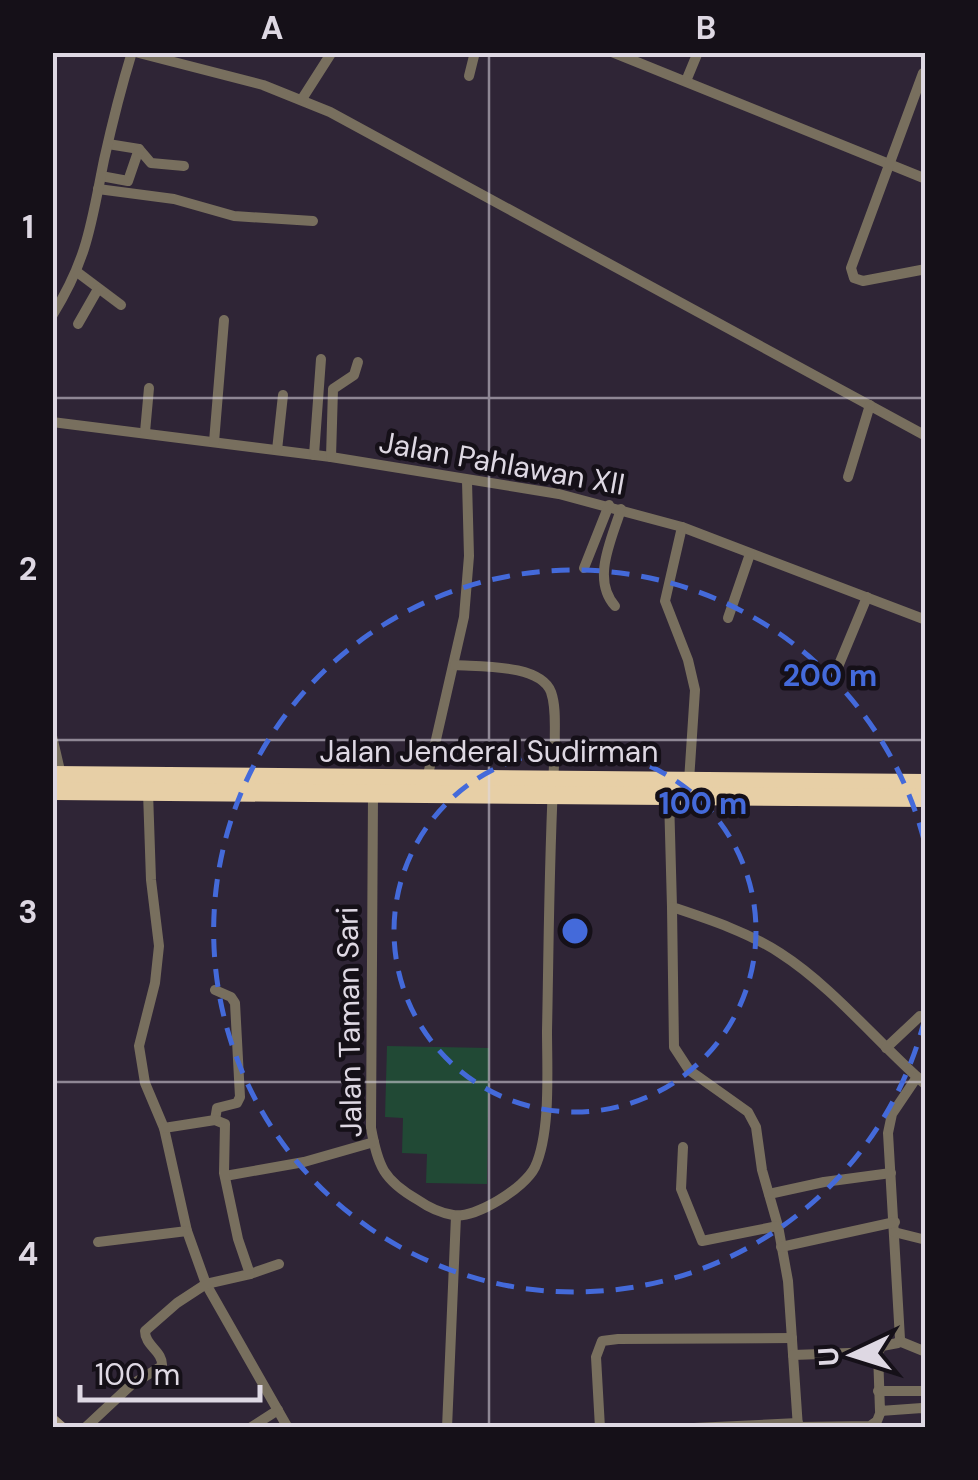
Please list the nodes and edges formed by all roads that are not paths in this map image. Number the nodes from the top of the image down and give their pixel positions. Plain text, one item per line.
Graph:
1 (133, 52) edge
2 (332, 52) edge
3 (475, 52) edge
4 (612, 52) edge
5 (698, 52) edge
6 (923, 72) edge
7 (469, 76) dead end
8 (686, 82) junction
9 (302, 99) junction
10 (108, 144) junction
11 (139, 149) junction
12 (889, 165) junction
13 (184, 166) dead end
14 (926, 179) edge
15 (100, 182) junction
16 (313, 221) dead end
17 (926, 269) edge
18 (77, 272) junction
19 (98, 289) junction
20 (121, 305) dead end
21 (52, 316) edge
22 (224, 320) dead end
23 (78, 324) dead end
24 (321, 359) dead end
25 (358, 362) dead end
26 (149, 388) dead end
27 (283, 394) dead end
28 (870, 405) junction
29 (52, 422) edge
30 (145, 432) junction
31 (926, 436) edge
32 (214, 442) junction
33 (277, 450) junction
34 (314, 455) junction
35 (330, 457) junction
36 (848, 477) dead end
37 (468, 482) junction
38 (615, 507) junction
39 (682, 527) junction
40 (750, 554) junction
41 (584, 568) dead end
42 (867, 597) junction
43 (615, 606) dead end
44 (728, 618) dead end
45 (926, 620) edge
46 (455, 666) junction
47 (834, 674) dead end
48 (52, 736) edge
49 (427, 779) junction
50 (55, 780) edge
51 (689, 780) junction
52 (926, 782) edge
53 (553, 787) junction
54 (148, 792) junction
55 (372, 794) junction
56 (669, 798) junction
57 (926, 798) edge
58 (672, 906) junction
59 (216, 990) dead end
60 (920, 1016) dead end
61 (886, 1048) junction
62 (921, 1081) edge
63 (216, 1120) junction
64 (164, 1128) junction
65 (374, 1142) junction
66 (684, 1148) dead end
67 (891, 1174) junction
68 (225, 1176) junction
69 (769, 1194) junction
70 (456, 1216) junction
71 (778, 1226) junction
72 (894, 1227) junction
73 (188, 1231) junction
74 (926, 1240) edge
75 (98, 1242) dead end
76 (781, 1247) junction
77 (279, 1264) dead end
78 (250, 1274) junction
79 (206, 1284) junction
80 (792, 1338) junction
81 (899, 1341) junction
82 (878, 1352) junction
83 (926, 1352) edge
84 (793, 1355) junction
85 (878, 1391) junction
86 (926, 1391) edge
87 (278, 1410) junction
88 (881, 1411) junction
89 (926, 1411) edge
90 (52, 1421) edge
91 (798, 1426) edge
92 (60, 1428) edge
93 (86, 1428) edge
94 (250, 1428) edge
95 (288, 1428) edge
96 (447, 1428) edge
97 (600, 1428) edge
98 (694, 1428) edge

1 - 9 street
1 - 10 street
2 - 9 street
3 - 7 street
4 - 8 street
5 - 8 street
6 - 12 street
8 - 12 street
9 - 28 street
10 - 11 street
10 - 15 street
11 - 13 street
11 - 15 street
12 - 14 street
12 - 17 street
15 - 16 street
15 - 18 street
18 - 19 street
18 - 21 street
19 - 20 street
19 - 23 street
22 - 32 street
24 - 34 street
25 - 35 street
26 - 30 street
27 - 33 street
28 - 31 street
28 - 36 street
29 - 30 street, Jalan Pahlawan XII
30 - 32 street, Jalan Pahlawan XII
32 - 33 street, Jalan Pahlawan XII
33 - 34 street, Jalan Pahlawan XII
34 - 35 street, Jalan Pahlawan XII
35 - 37 street, Jalan Pahlawan XII
37 - 38 street, Jalan Pahlawan XII
37 - 46 street
38 - 39 street, Jalan Pahlawan XII
38 - 41 street
38 - 43 street
39 - 40 street, Jalan Pahlawan XII
39 - 51 street
40 - 42 street, Jalan Pahlawan XII
40 - 44 street
42 - 45 street, Jalan Pahlawan XII
42 - 47 street
46 - 49 street
46 - 53 street
48 - 50 street
49 - 50 highway, Jalan Jenderal Sudirman
49 - 53 highway, Jalan Jenderal Sudirman
50 - 54 highway, Jalan Jenderal Sudirman
51 - 52 highway, Jalan Jenderal Sudirman
51 - 53 highway, Jalan Jenderal Sudirman
53 - 55 highway, Jalan Jenderal Sudirman
53 - 56 highway, Jalan Jenderal Sudirman
53 - 70 street
54 - 55 highway, Jalan Jenderal Sudirman
54 - 64 street
55 - 65 street, Jalan Taman Sari
56 - 57 highway, Jalan Jenderal Sudirman
56 - 58 street
58 - 61 street
58 - 69 street
59 - 63 street
60 - 61 street
61 - 62 street
62 - 67 street
63 - 64 street
63 - 68 street
64 - 73 street
65 - 68 street
65 - 70 street, Jalan Taman Sari
66 - 71 street
67 - 69 street
67 - 72 street
68 - 78 street
69 - 71 street
70 - 96 street
71 - 76 street
72 - 74 street
72 - 76 street
72 - 81 street
73 - 75 street
73 - 79 street
76 - 80 street
77 - 78 street
78 - 79 street
79 - 87 street
79 - 93 street
80 - 84 street
80 - 97 street
81 - 82 street
81 - 83 street
82 - 84 street
82 - 85 street
84 - 91 street
85 - 86 street
85 - 88 street
87 - 94 street
87 - 95 street
88 - 89 street
88 - 91 street
90 - 92 main road
91 - 98 street

